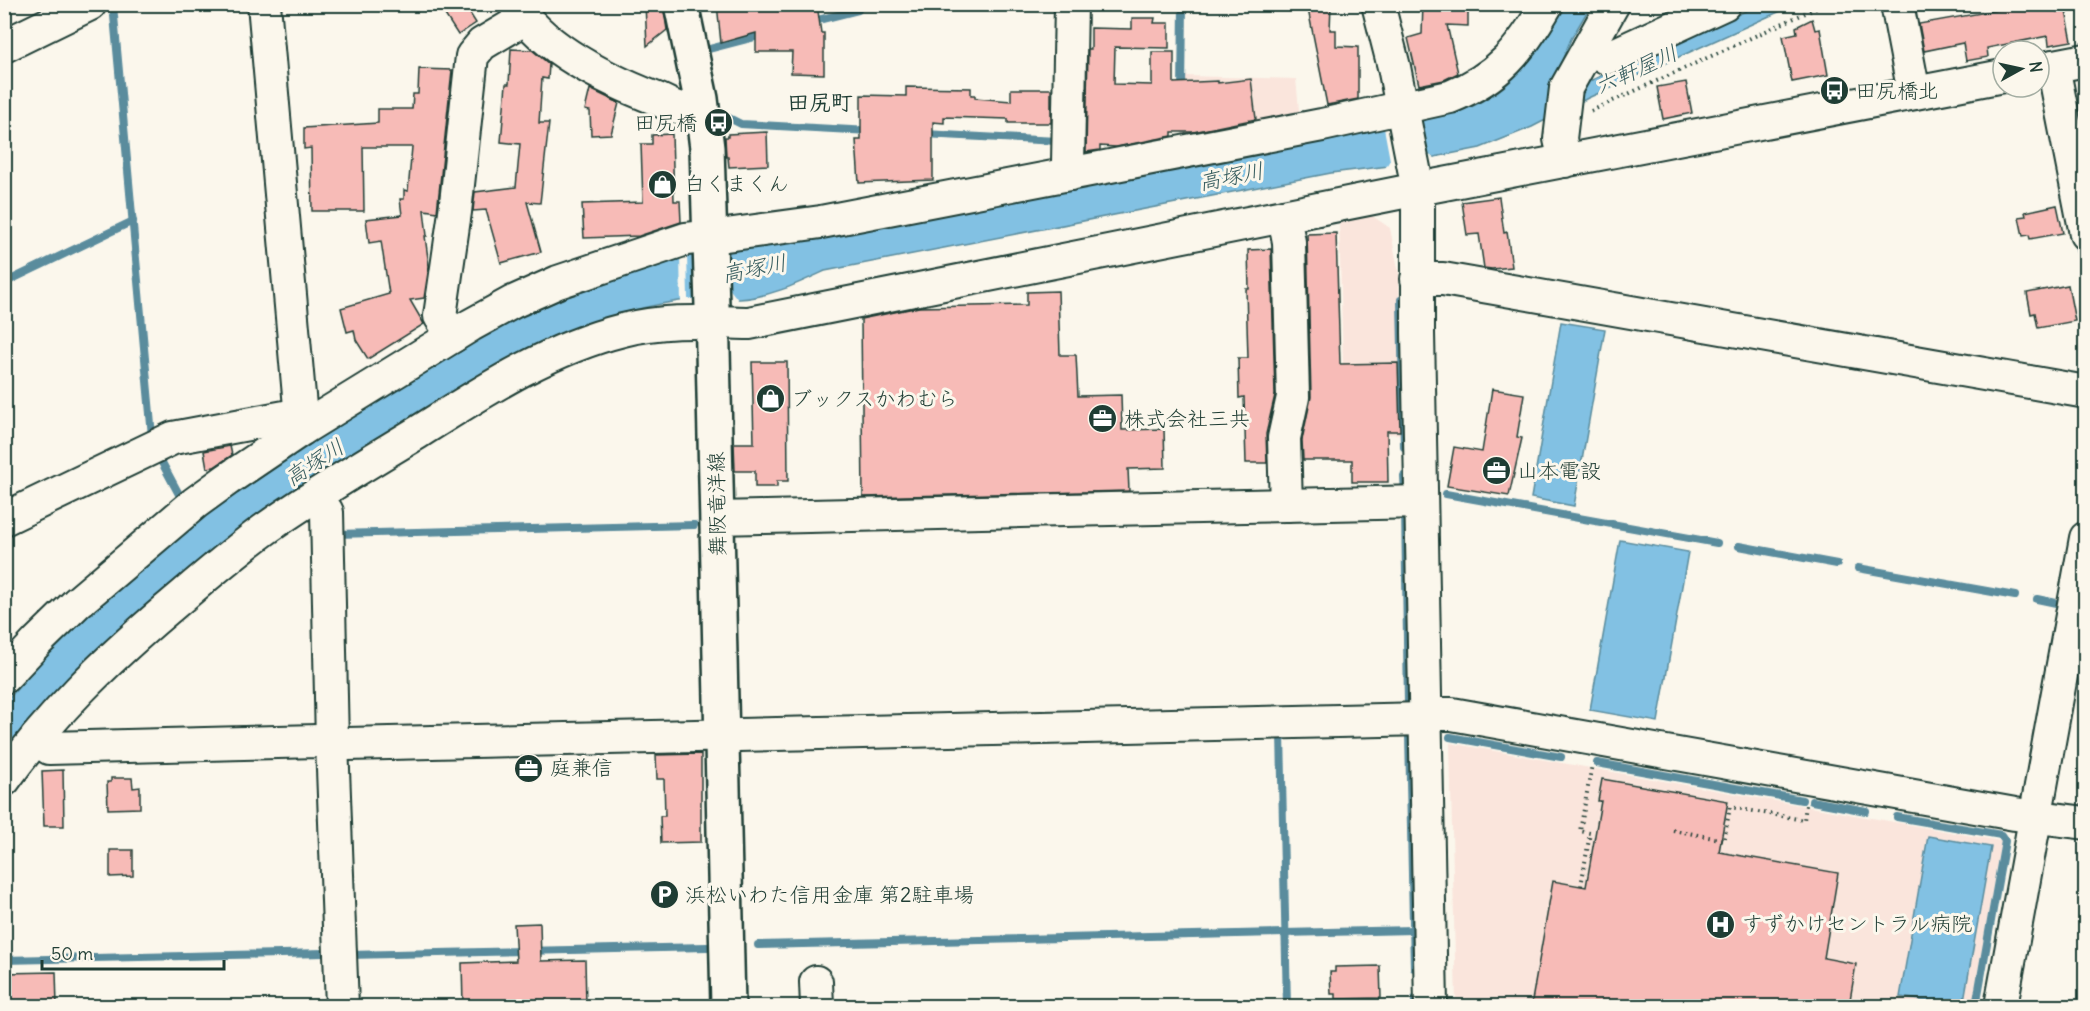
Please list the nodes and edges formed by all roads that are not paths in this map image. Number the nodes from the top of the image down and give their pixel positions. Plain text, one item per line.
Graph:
1 (90, 4) edge
2 (264, 4) edge
3 (286, 4) edge
4 (681, 4) edge
5 (1071, 4) edge
6 (1378, 4) edge
7 (1546, 4) edge
8 (1613, 4) edge
9 (1724, 4) edge
10 (1897, 4) edge
11 (520, 12) edge
12 (4, 46) edge
13 (1589, 47) junction
14 (2085, 60) edge
15 (2051, 67) edge
16 (1991, 78) edge
17 (2051, 89) edge
18 (1914, 93) junction
19 (702, 107) junction
20 (1403, 111) junction
21 (1565, 161) junction
22 (1070, 174) junction
23 (1416, 179) junction
24 (1284, 216) junction
25 (2085, 234) edge
26 (710, 242) junction
27 (1417, 279) junction
28 (712, 314) junction
29 (453, 336) junction
30 (2085, 392) edge
31 (308, 420) junction
32 (316, 495) junction
33 (1421, 502) junction
34 (1286, 505) junction
35 (717, 518) junction
36 (4, 519) edge
37 (2085, 538) edge
38 (4, 677) edge
39 (1425, 716) junction
40 (722, 735) junction
41 (37, 737) junction
42 (332, 742) junction
43 (4, 780) edge
44 (2036, 816) junction
45 (2085, 823) edge
46 (342, 1006) edge
47 (728, 1006) edge
48 (1431, 1006) edge
49 (2001, 1006) edge

1 - 12 street
2 - 31 street
3 - 31 street
4 - 19 main road, 舞阪竜洋線
5 - 22 street
6 - 20 street
7 - 20 street
8 - 13 street
9 - 13 street
10 - 18 street
11 - 19 street
11 - 29 street
13 - 21 street
14 - 15 street
16 - 18 street
17 - 25 street
18 - 21 street
19 - 26 main road, 舞阪竜洋線
20 - 22 street
20 - 23 street
21 - 23 street
22 - 26 street
23 - 24 street
23 - 27 street
24 - 28 street
24 - 34 street
26 - 28 main road, 舞阪竜洋線
26 - 29 street
27 - 30 street
27 - 33 street
28 - 32 street
28 - 35 main road, 舞阪竜洋線
29 - 31 street
31 - 36 street
31 - 38 street
32 - 41 street
32 - 42 street
33 - 34 street
33 - 39 street
34 - 35 street
35 - 40 main road, 舞阪竜洋線
37 - 44 street
39 - 40 street
39 - 44 street
39 - 48 street
40 - 42 street
40 - 47 main road, 舞阪竜洋線
41 - 42 street
41 - 43 street
42 - 46 street
44 - 45 street
44 - 49 street

